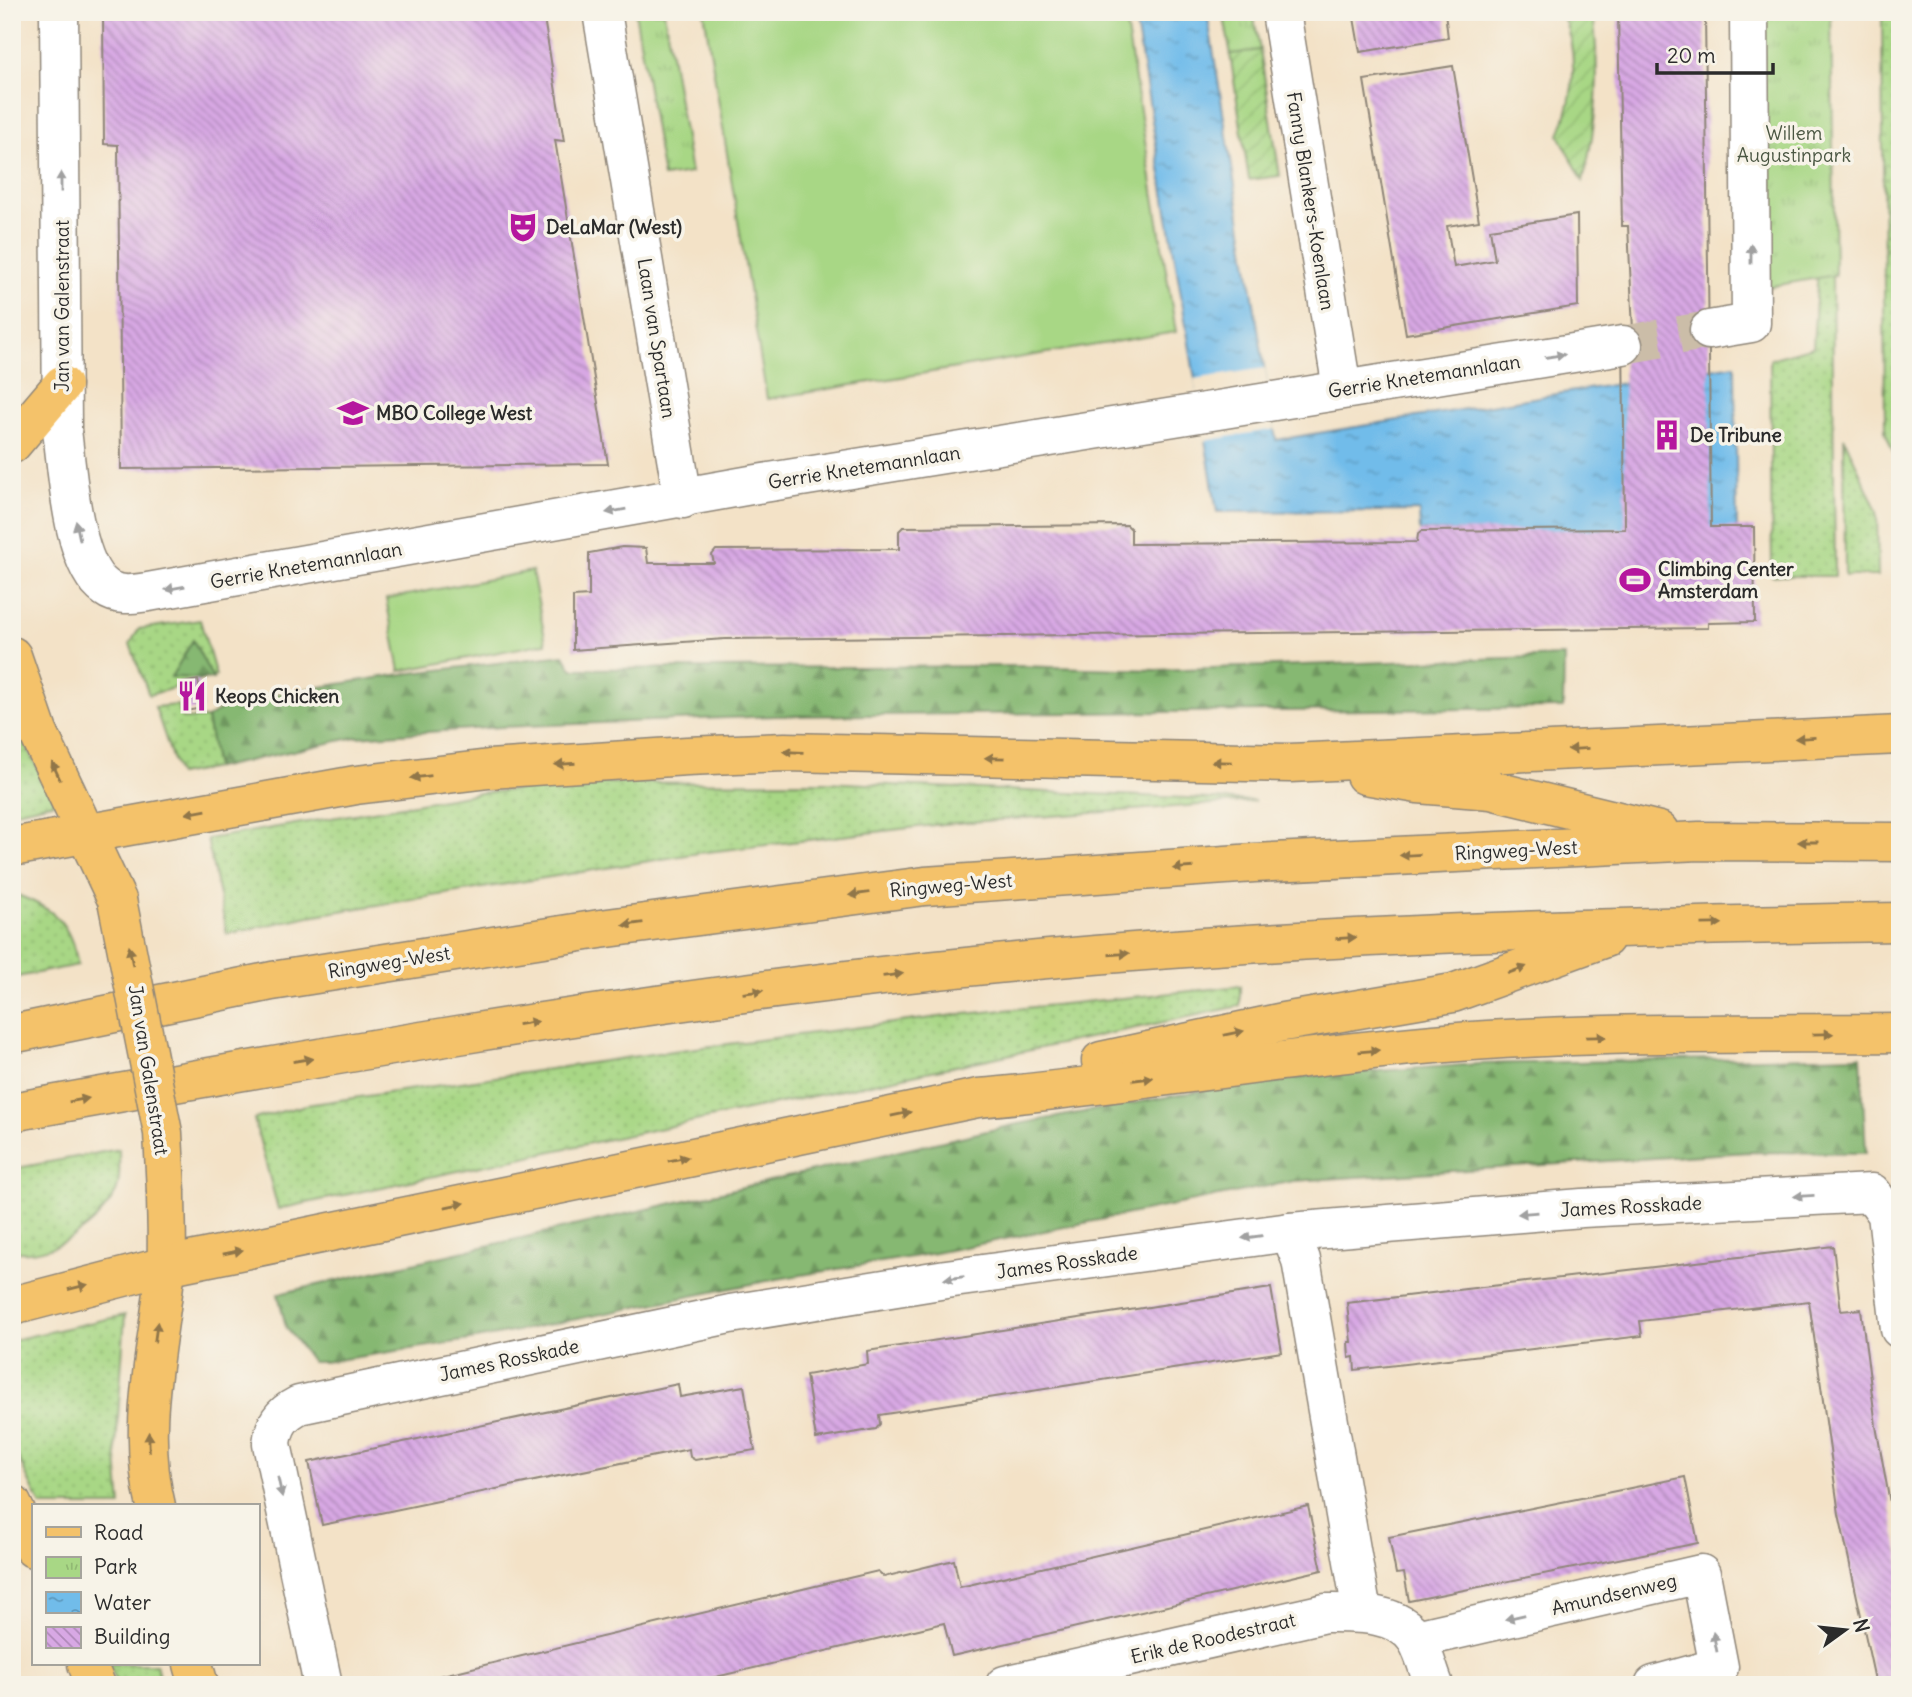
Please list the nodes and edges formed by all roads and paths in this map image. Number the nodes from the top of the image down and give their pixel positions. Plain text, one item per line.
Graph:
1 (60, 12) edge
2 (602, 12) edge
3 (1280, 12) edge
4 (1749, 12) edge
5 (1709, 330) tunnel mouth
6 (1623, 345) tunnel mouth
7 (62, 385) junction
8 (1342, 389) junction
9 (12, 444) edge
10 (683, 499) junction
11 (108, 590) joint
12 (12, 656) edge
13 (1887, 735) edge
14 (1290, 763) junction
15 (85, 832) junction
16 (1699, 841) junction
17 (1888, 842) edge
18 (12, 847) edge
19 (1889, 922) edge
20 (1644, 925) junction
21 (1888, 1033) edge
22 (12, 1034) edge
23 (978, 1098) junction
24 (12, 1112) edge
25 (1290, 1232) junction
26 (166, 1266) junction
27 (12, 1306) edge
28 (1900, 1329) edge
29 (153, 1496) edge
30 (12, 1504) edge
31 (32, 1546) edge
32 (1362, 1613) junction
33 (1416, 1639) junction
34 (88, 1666) edge
35 (194, 1666) edge
36 (96, 1685) edge
37 (198, 1685) edge
38 (323, 1685) edge
39 (1004, 1685) edge
40 (1434, 1685) edge
41 (1654, 1685) edge

7 -> 1 street, Jan van Galenstraat
2 - 10 street, Laan van Spartaan
3 - 8 street, Fanny Blankers-Koenlaan
5 -> 4 street
8 -> 6 street, Gerrie Knetemannlaan
7 - 9 main road
11 -> 7 street, Jan van Galenstraat
8 - 10 street, Gerrie Knetemannlaan
10 -> 11 street, Gerrie Knetemannlaan
15 -> 12 main road, Jan van Galenstraat
13 -> 14 main road
14 -> 15 main road
14 - 16 main road
15 - 18 main road
26 -> 15 main road, Jan van Galenstraat, bridge
17 -> 16 main road, Ringweg-West
16 -> 22 main road, Ringweg-West
20 -> 19 main road
23 -> 20 main road
24 -> 20 main road
23 -> 21 main road
26 -> 23 main road
28 -> 25 street, James Rosskade
25 - 32 street
25 -> 38 street, James Rosskade
27 -> 26 main road
29 -> 26 main road, Jan van Galenstraat
30 - 31 main road
32 - 33 street, Erik de Roodestraat
32 - 39 street, Erik de Roodestraat
33 - 40 street
41 -> 33 street, Amundsenweg
34 - 36 main road
35 - 37 main road

